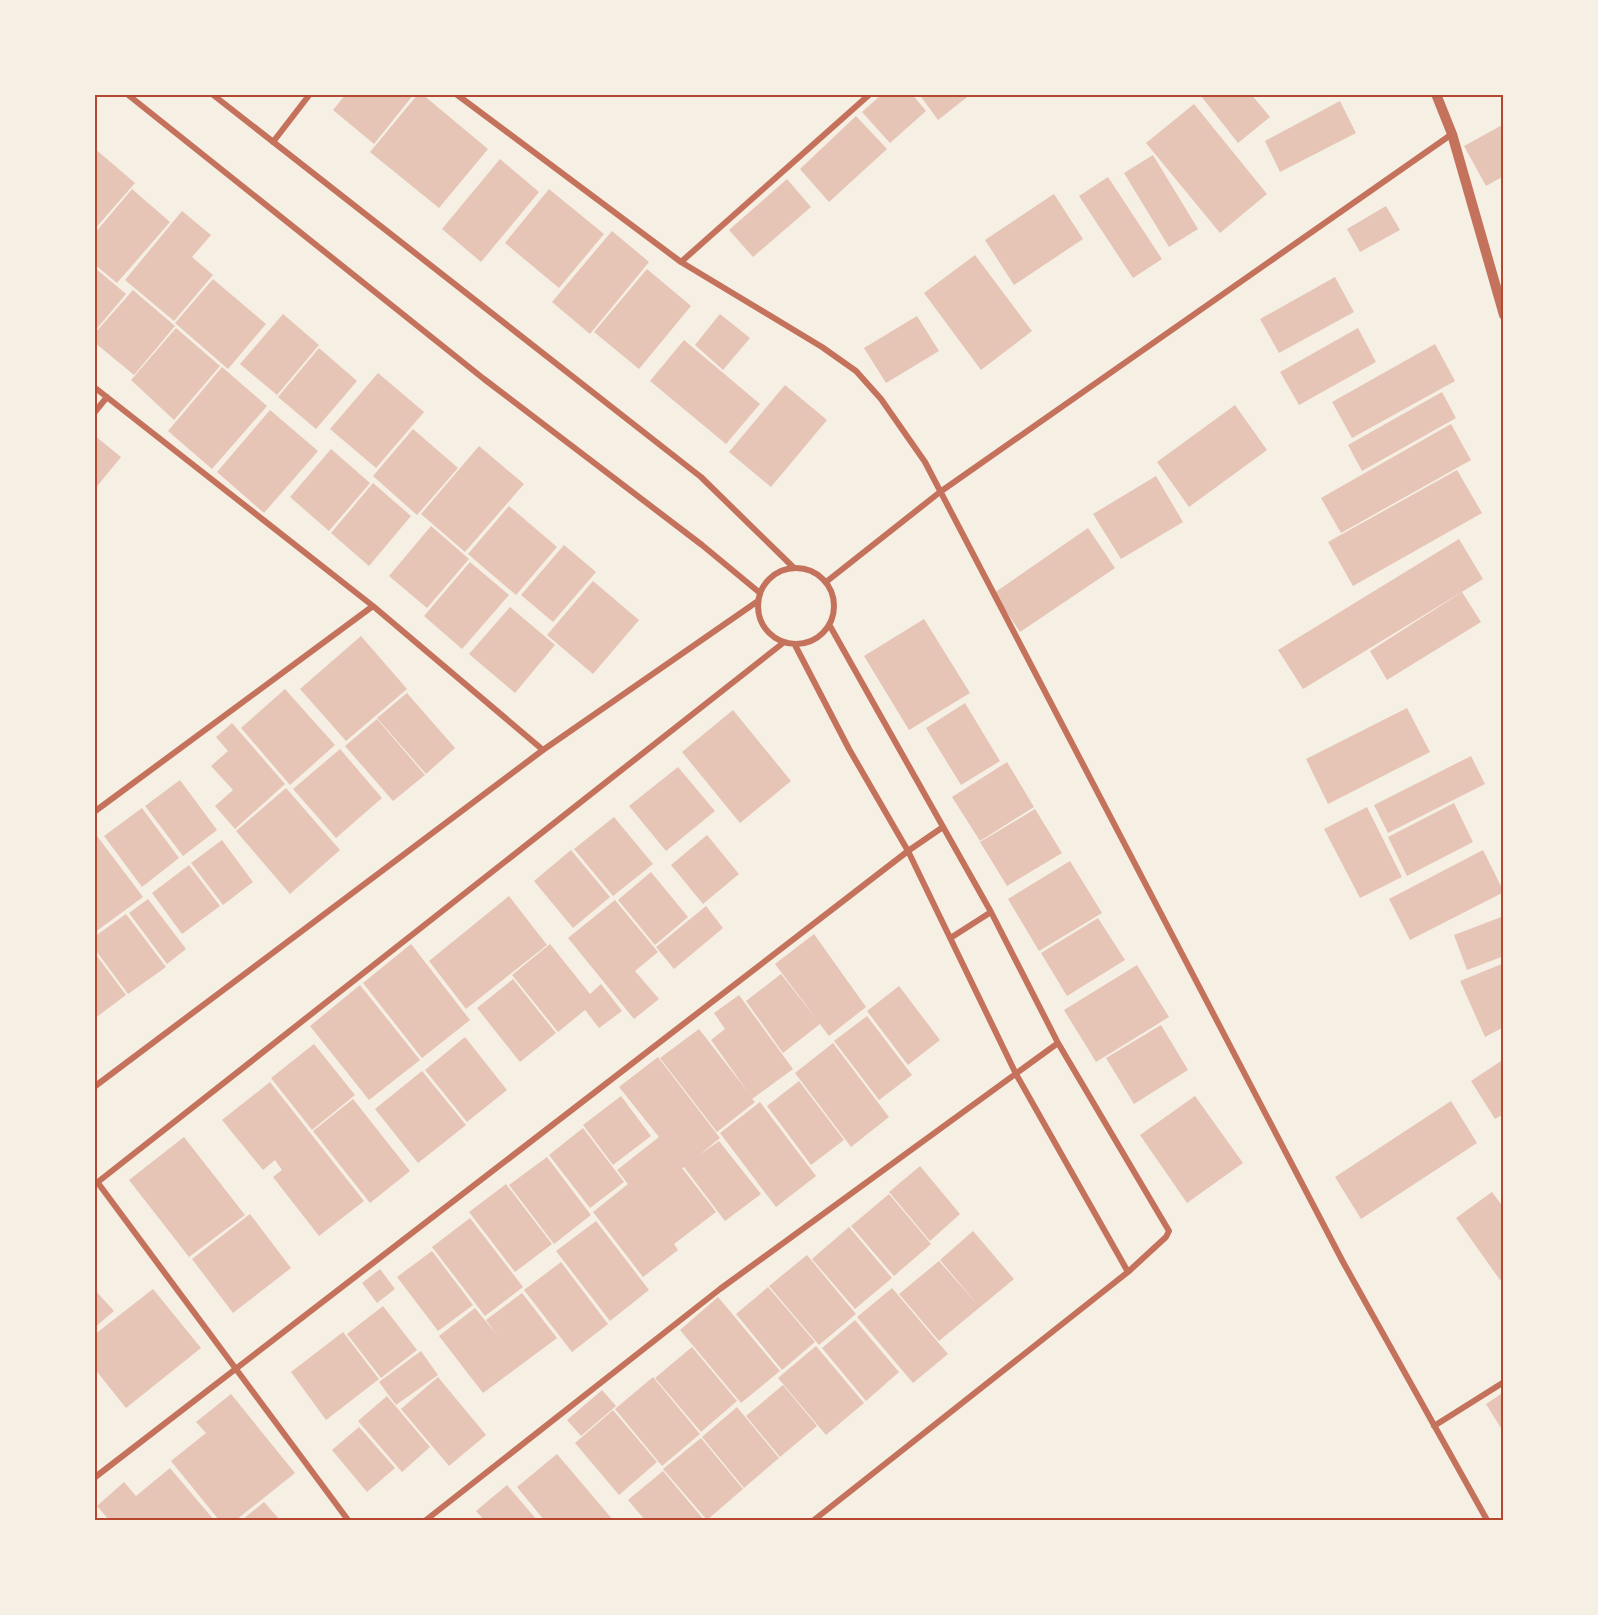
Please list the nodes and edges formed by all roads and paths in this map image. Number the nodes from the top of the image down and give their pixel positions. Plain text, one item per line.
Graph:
1 (127, 94) edge
2 (212, 94) edge
3 (310, 94) edge
4 (456, 94) edge
5 (870, 94) edge
6 (1436, 94) edge
7 (1452, 134) junction
8 (273, 142) junction
9 (681, 262) junction
10 (1503, 315) edge
11 (94, 387) edge
12 (107, 397) junction
13 (94, 413) edge
14 (940, 492) junction
15 (793, 567) junction
16 (826, 582) junction
17 (759, 597) junction
18 (373, 606) junction
19 (830, 626) junction
20 (783, 643) junction
21 (795, 645) junction
22 (543, 750) junction
23 (94, 812) edge
24 (943, 827) junction
25 (908, 850) junction
26 (991, 912) junction
27 (952, 938) junction
28 (1058, 1042) junction
29 (1016, 1074) junction
30 (94, 1087) edge
31 (96, 1184) edge
32 (1128, 1272) junction
33 (236, 1369) junction
34 (1503, 1382) edge
35 (1434, 1426) junction
36 (94, 1478) edge
37 (348, 1521) edge
38 (426, 1521) edge
39 (814, 1521) edge
40 (1487, 1521) edge

1 - 17 street
2 - 8 street
3 - 8 street
4 - 9 street
5 - 9 street
6 - 7 street
7 - 10 street
7 - 14 street
8 - 15 street
9 - 14 street
11 - 12 street
12 - 13 street
12 - 18 street
14 - 16 street
14 - 35 street
15 - 16 street
15 - 17 street
16 - 19 street
17 - 20 street
17 - 22 street
18 - 22 street
18 - 23 street
19 - 21 street
19 - 24 street
20 - 21 street
20 - 31 street
21 - 25 street
22 - 30 street
24 - 25 street
24 - 26 street
25 - 27 street
25 - 33 street
26 - 27 street
26 - 28 street
27 - 29 street
28 - 29 street
28 - 32 street
29 - 32 street
29 - 38 street
31 - 33 street
32 - 39 street
33 - 36 street
33 - 37 street
34 - 35 street
35 - 40 street

